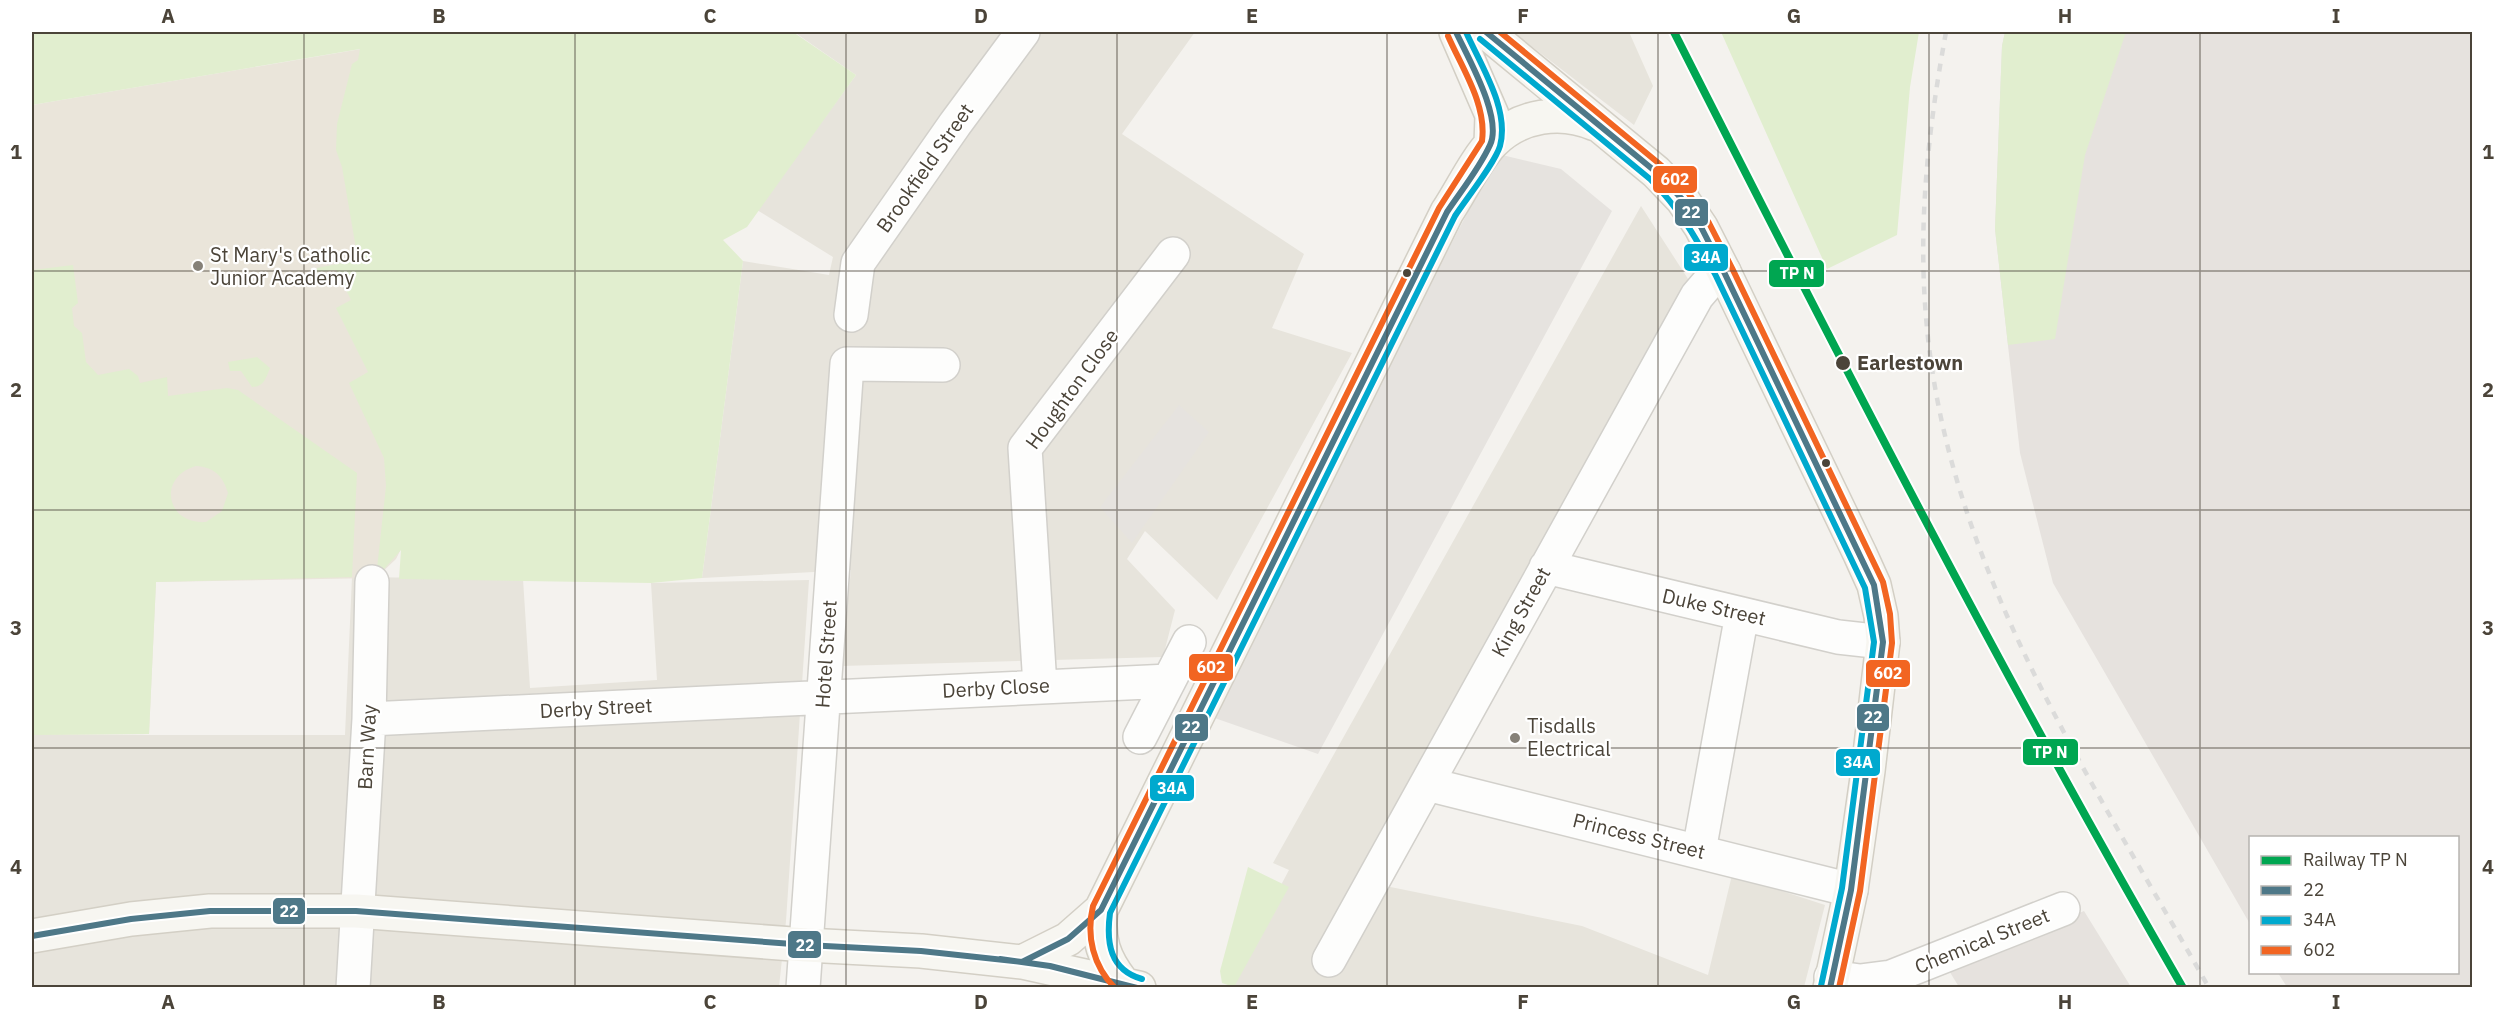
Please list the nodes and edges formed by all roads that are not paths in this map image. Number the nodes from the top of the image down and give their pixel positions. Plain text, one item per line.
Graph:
1 (1023, 32) edge
2 (1456, 32) edge
3 (1486, 32) edge
4 (1597, 125) junction
5 (1491, 144) junction
6 (1173, 254) dead end
7 (1724, 272) junction
8 (849, 338) junction
9 (943, 365) dead end
10 (1546, 567) junction
11 (372, 582) dead end
12 (1742, 614) junction
13 (1189, 642) dead end
14 (1883, 642) junction
15 (1169, 681) junction
16 (1040, 686) junction
17 (823, 697) junction
18 (369, 719) junction
19 (1140, 737) dead end
20 (1427, 784) junction
21 (1699, 851) junction
22 (1851, 890) junction
23 (2063, 909) dead end
24 (1101, 910) junction
25 (356, 911) junction
26 (32, 936) edge
27 (806, 945) junction
28 (1329, 960) dead end
29 (1022, 962) junction
30 (1935, 975) edge
31 (1831, 982) edge
32 (1130, 985) edge
33 (353, 987) edge
34 (803, 987) edge

1 - 8 street, Brookfield Street
2 - 5 street
3 - 4 street
4 - 5 street
4 - 7 street
5 - 24 street
6 - 16 street, Houghton Close
7 - 10 street, King Street
7 - 14 street
8 - 9 street
8 - 17 street, Hotel Street
10 - 12 street, Duke Street
10 - 20 street, King Street
11 - 18 street, Barn Way
12 - 14 street, Duke Street
12 - 21 street
13 - 15 street
14 - 22 street
15 - 16 street, Derby Close
15 - 19 street
16 - 17 street, Derby Close
17 - 18 street, Derby Street
17 - 27 street, Hotel Street
18 - 25 street, Barn Way
20 - 21 street, Princess Street
20 - 28 street, King Street
21 - 22 street, Princess Street
22 - 31 street
23 - 30 street, Chemical Street
24 - 29 street
24 - 32 street
25 - 26 street
25 - 27 street
25 - 33 street, Barn Way
27 - 29 street
27 - 34 street, Hotel Street
29 - 32 street
30 - 31 street, Chemical Street

